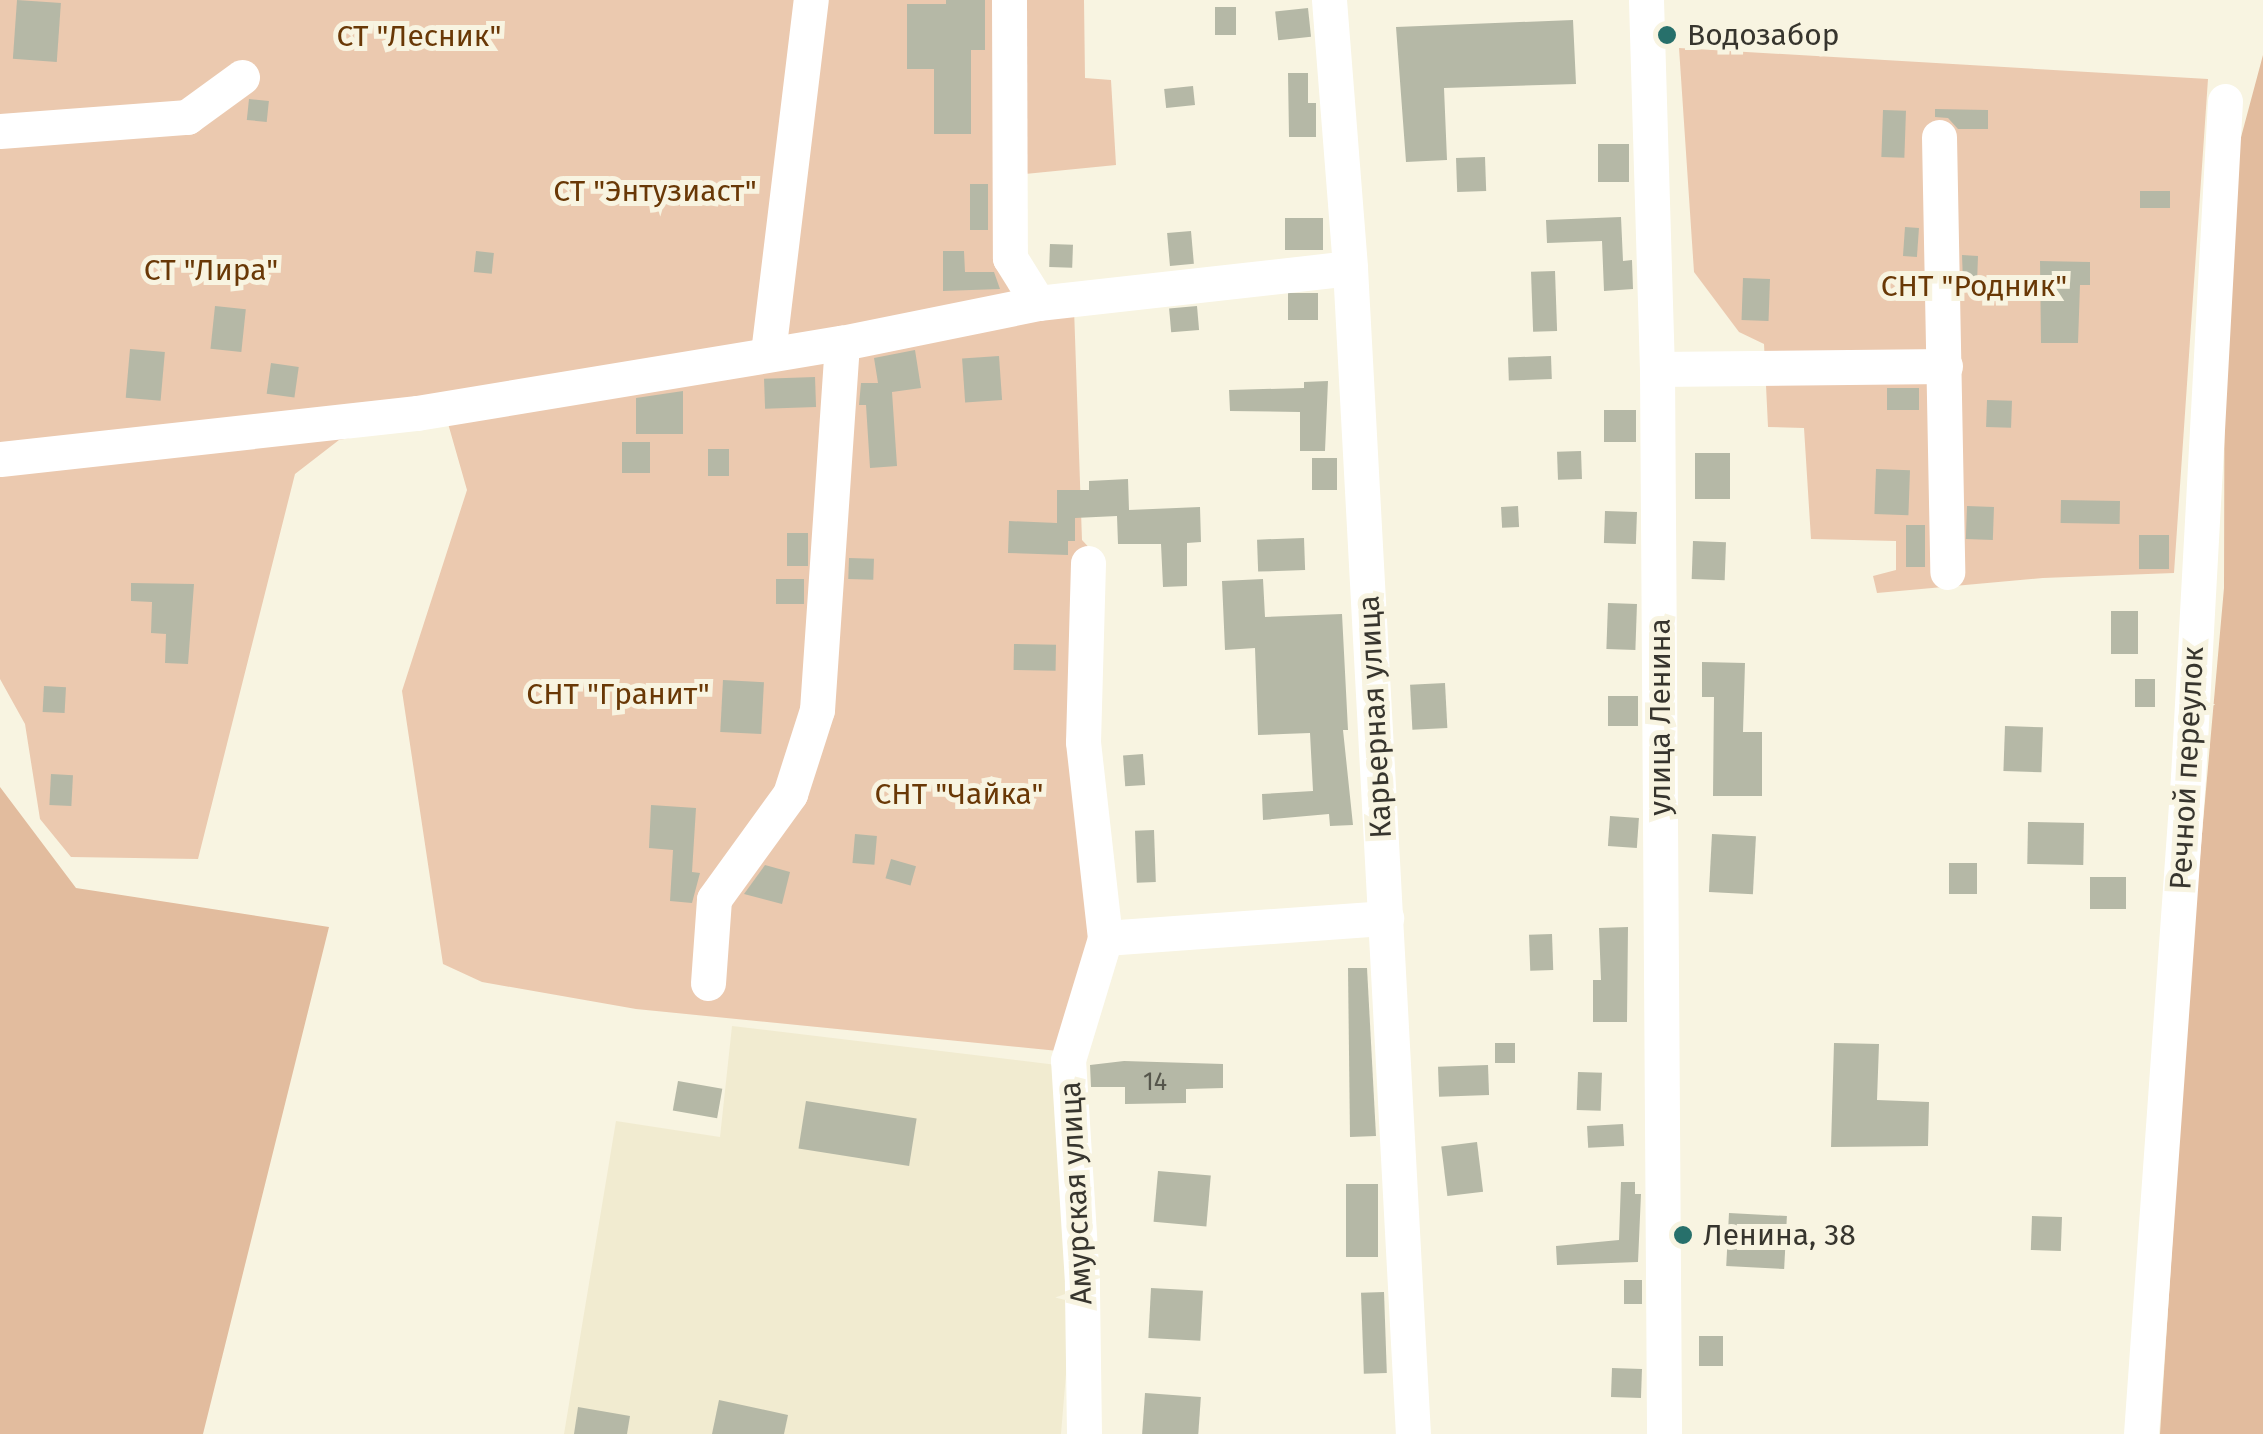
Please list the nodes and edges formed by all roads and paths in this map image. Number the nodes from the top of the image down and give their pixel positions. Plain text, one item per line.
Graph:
1 (811, 0) edge
2 (1009, 0) edge
3 (1328, 0) edge
4 (1646, 0) edge
5 (242, 76) dead end
6 (2225, 101) dead end
7 (0, 131) edge
8 (1939, 137) dead end
9 (1350, 268) junction
10 (1038, 303) junction
11 (842, 343) junction
12 (768, 353) junction
13 (1945, 366) junction
14 (1658, 370) junction
15 (0, 459) edge
16 (1088, 562) dead end
17 (1946, 572) dead end
18 (1386, 918) junction
19 (1105, 938) junction
20 (708, 983) dead end
21 (1084, 1434) edge
22 (1413, 1434) edge
23 (1664, 1434) edge
24 (2141, 1434) edge

1 - 12 street
2 - 10 street
3 - 9 street, Карьерная улица
4 - 14 street, улица Ленина
5 - 7 street
6 - 24 street, Речной переулок
8 - 13 street
9 - 10 street
9 - 18 street, Карьерная улица
10 - 11 street
11 - 12 street
11 - 20 street
12 - 15 street
13 - 14 street
13 - 17 street
14 - 23 street, улица Ленина
16 - 19 street
18 - 19 street
18 - 22 street, Карьерная улица
19 - 21 street, Амурская улица

